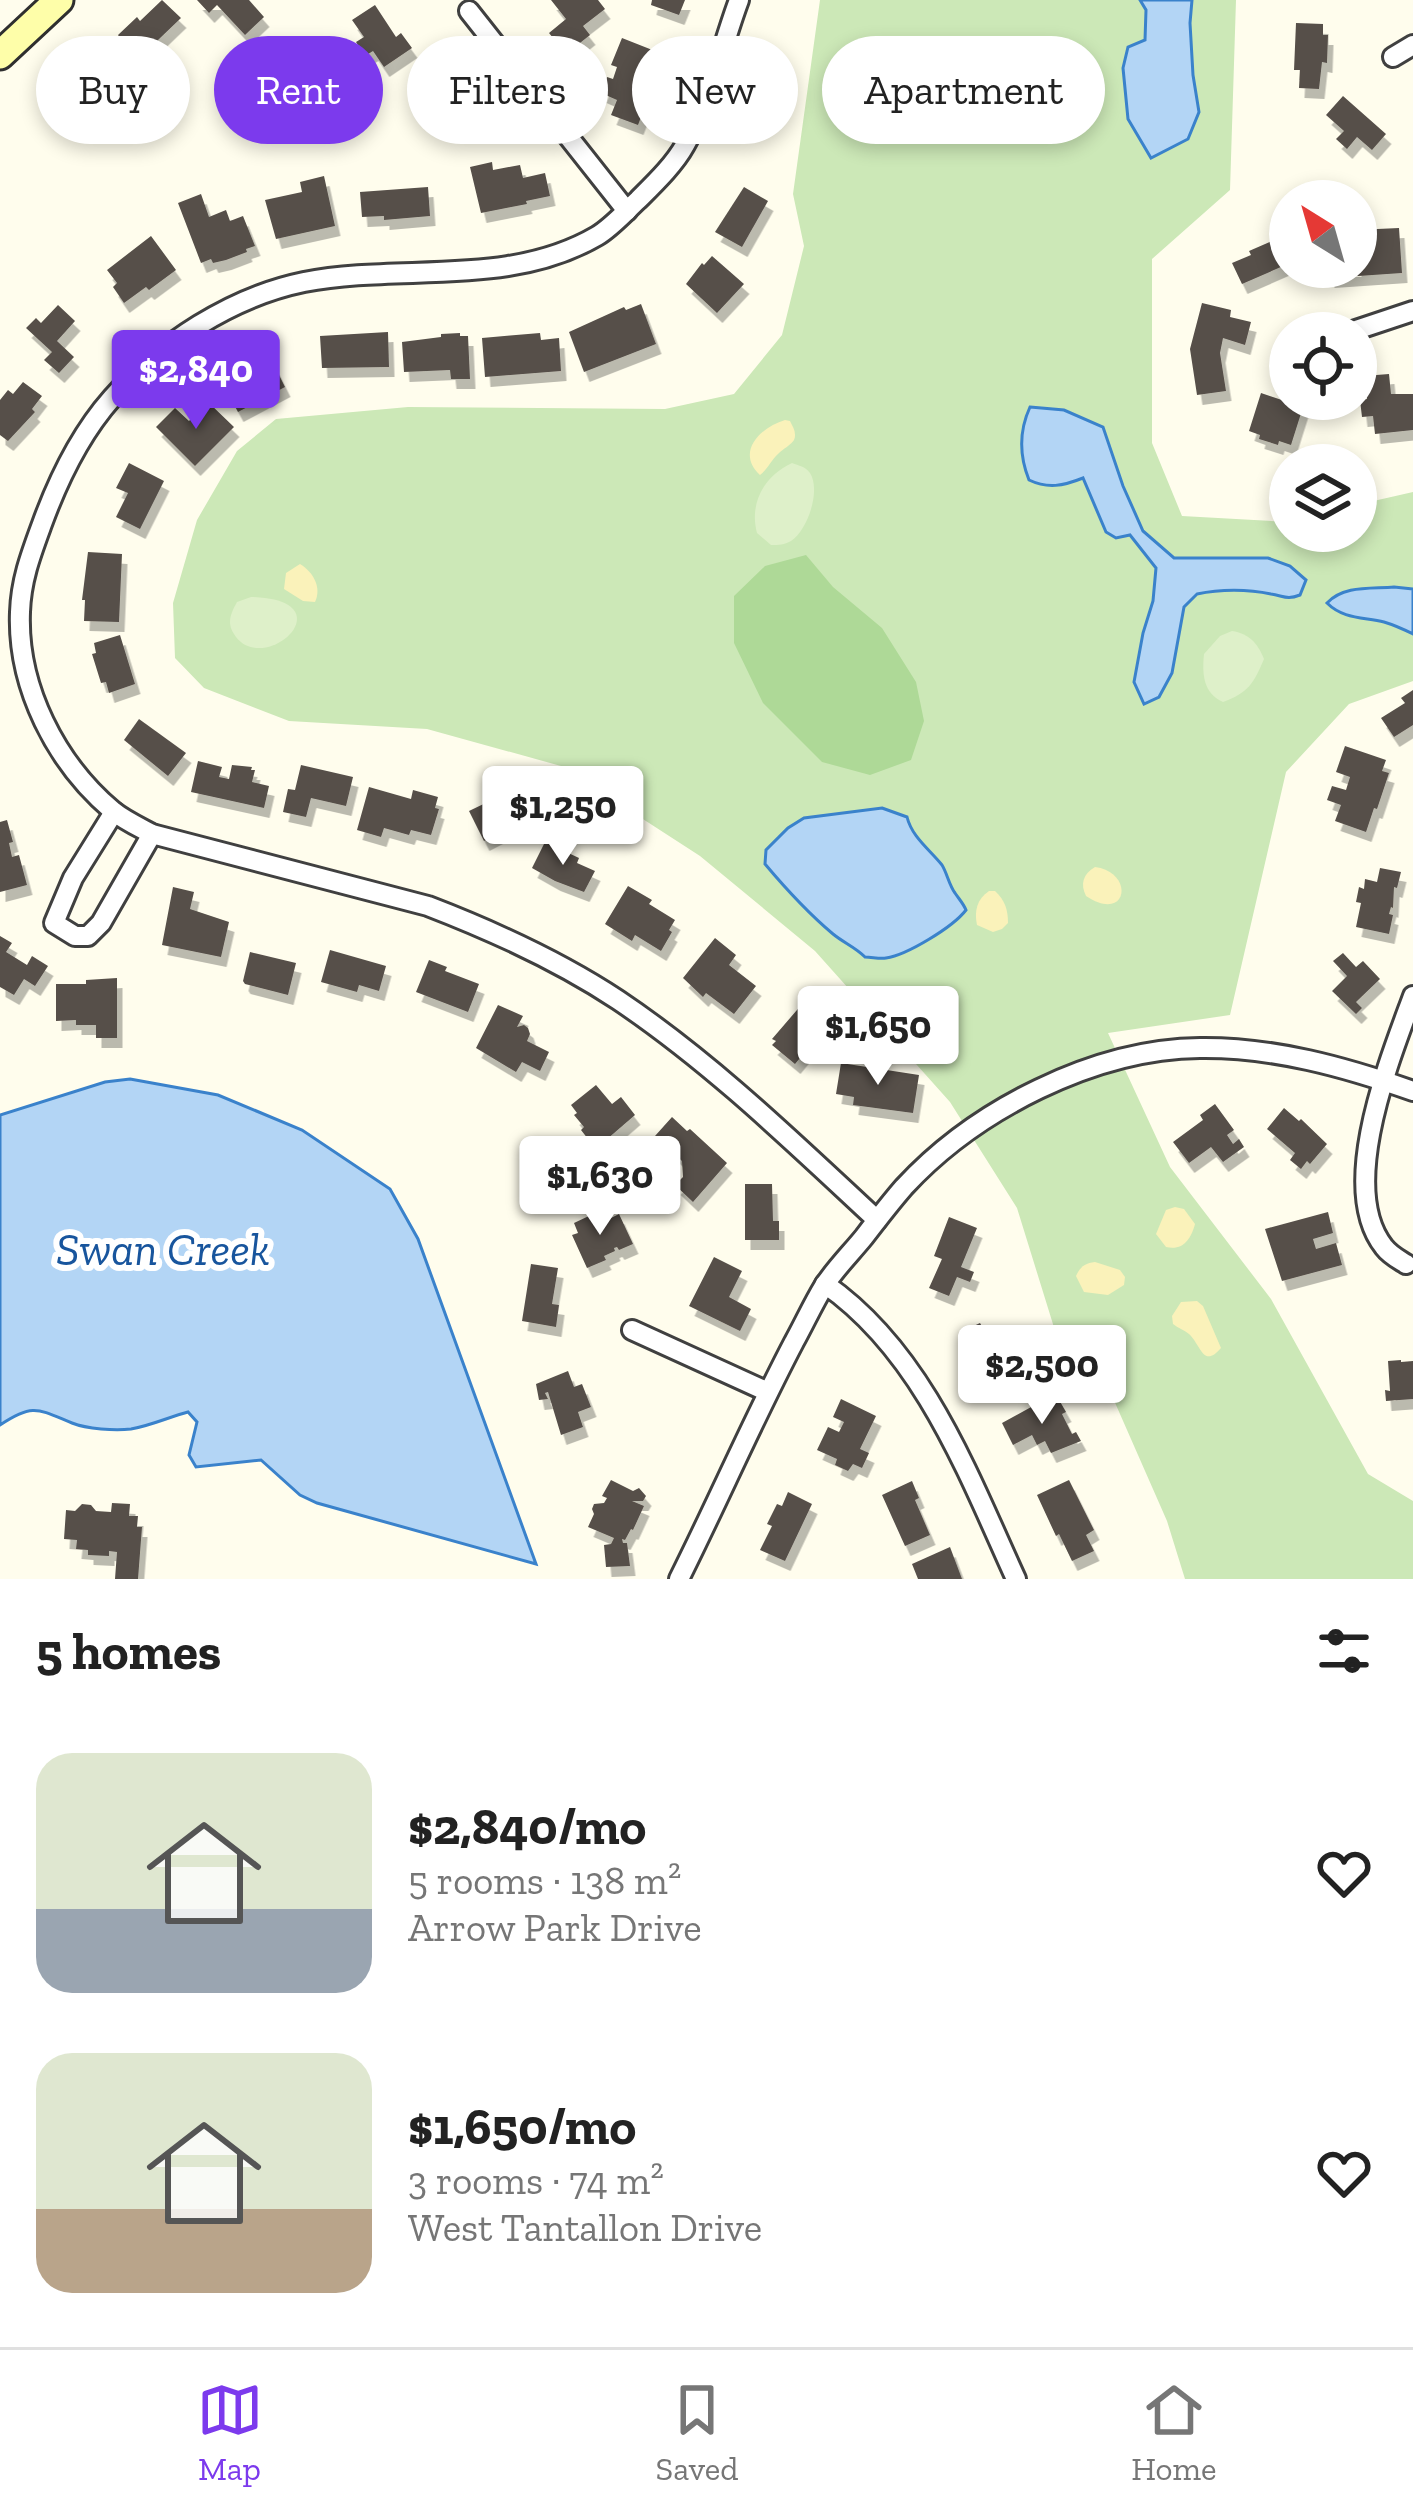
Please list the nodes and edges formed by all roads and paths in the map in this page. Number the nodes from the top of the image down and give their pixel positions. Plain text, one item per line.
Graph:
1 (59, 0) edge
2 (739, 0) edge
3 (470, 10) dead end
4 (1413, 45) edge
5 (0, 55) edge
6 (1393, 57) dead end
7 (627, 211) junction
8 (1413, 310) edge
9 (1377, 323) edge
10 (0, 586) edge
11 (21, 586) junction
12 (114, 812) junction
13 (152, 834) junction
14 (1413, 997) edge
15 (1383, 1080) junction
16 (1413, 1091) edge
17 (877, 1220) junction
18 (1406, 1264) dead end
19 (825, 1284) junction
20 (632, 1330) dead end
21 (768, 1392) junction
22 (679, 1579) edge
23 (1016, 1579) edge

1 - 5 street
2 - 7 street
3 - 7 street
4 - 6 street
7 - 11 street
8 - 9 street
10 - 11 street
11 - 12 street
12 - 13 street
12 - 13 street
13 - 17 street
14 - 15 street
15 - 16 street
15 - 17 street
15 - 18 street
17 - 19 street
19 - 21 street
19 - 23 street
20 - 21 street
21 - 22 street

